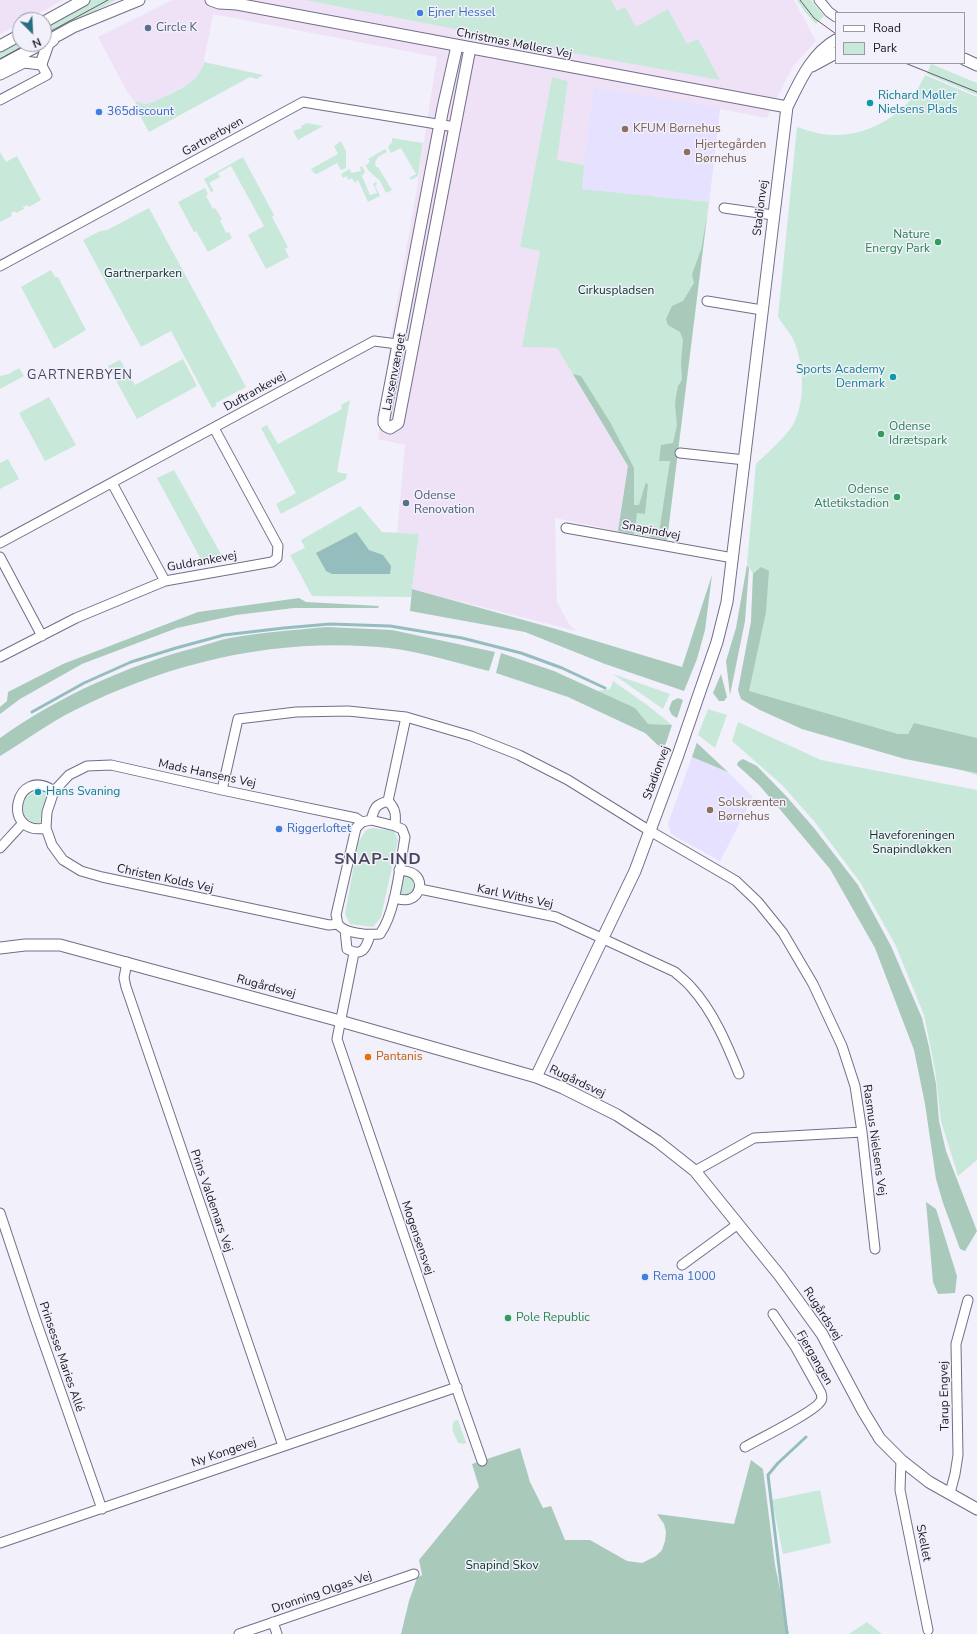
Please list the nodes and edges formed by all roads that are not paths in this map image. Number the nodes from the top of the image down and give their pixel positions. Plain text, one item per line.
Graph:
1 (84, 0) edge
2 (122, 0) edge
3 (139, 0) edge
4 (211, 0) edge
5 (819, 0) edge
6 (233, 2) edge
7 (835, 16) edge
8 (52, 18) edge
9 (73, 27) junction
10 (58, 35) junction
11 (52, 38) edge
12 (12, 39) edge
13 (835, 41) edge
14 (0, 46) edge
15 (457, 46) junction
16 (470, 48) junction
17 (26, 52) edge
18 (835, 53) edge
19 (965, 59) edge
20 (41, 64) junction
21 (977, 65) edge
22 (0, 66) edge
23 (810, 68) junction
24 (0, 74) edge
25 (0, 100) edge
26 (787, 107) junction
27 (440, 125) junction
28 (455, 127) junction
29 (724, 208) dead end
30 (773, 215) junction
31 (419, 234) junction
32 (434, 237) junction
33 (0, 266) edge
34 (707, 302) dead end
35 (762, 310) junction
36 (398, 344) junction
37 (413, 346) junction
38 (214, 428) junction
39 (680, 453) dead end
40 (745, 460) junction
41 (112, 483) junction
42 (566, 528) dead end
43 (0, 543) edge
44 (0, 557) edge
45 (733, 558) junction
46 (165, 581) junction
47 (42, 636) junction
48 (1, 654) edge
49 (406, 717) junction
50 (222, 790) junction
51 (54, 791) junction
52 (388, 801) junction
53 (366, 821) junction
54 (22, 823) junction
55 (395, 826) junction
56 (46, 828) junction
57 (650, 831) junction
58 (0, 848) edge
59 (400, 870) junction
60 (420, 889) junction
61 (394, 898) junction
62 (342, 927) junction
63 (370, 935) junction
64 (602, 939) junction
65 (0, 948) edge
66 (354, 953) junction
67 (127, 962) junction
68 (340, 1021) junction
69 (739, 1074) dead end
70 (536, 1077) junction
71 (862, 1132) junction
72 (695, 1172) junction
73 (0, 1213) edge
74 (738, 1224) junction
75 (876, 1249) dead end
76 (682, 1265) dead end
77 (968, 1300) dead end
78 (774, 1314) dead end
79 (457, 1387) junction
80 (283, 1446) junction
81 (745, 1447) dead end
82 (901, 1460) junction
83 (482, 1461) dead end
84 (950, 1493) junction
85 (102, 1509) junction
86 (977, 1509) edge
87 (0, 1543) edge
88 (414, 1574) dead end
89 (273, 1622) junction
90 (928, 1630) dead end
91 (238, 1634) edge
92 (277, 1634) edge

1 - 8 street
2 - 9 street
3 - 9 street
4 - 6 street, Christmas Møllers Vej
5 - 7 street
6 - 15 street, Christmas Møllers Vej
9 - 10 street
10 - 11 street
10 - 20 street
12 - 14 street
13 - 23 street, Stadionvej
15 - 16 street, Christmas Møllers Vej
15 - 27 street, Lavsenvænget
16 - 26 street, Christmas Møllers Vej
16 - 28 street, Lavsenvænget
17 - 22 street
18 - 23 street, Stadionvej
19 - 21 street
20 - 24 street
20 - 25 street
23 - 26 street, Stadionvej
26 - 30 street, Stadionvej
27 - 28 street, Gartnerbyen
27 - 31 street, Lavsenvænget
27 - 33 street, Gartnerbyen
28 - 32 street, Lavsenvænget
29 - 30 street
30 - 35 street, Stadionvej
31 - 32 street
31 - 36 street, Lavsenvænget
32 - 37 street, Lavsenvænget
34 - 35 street
35 - 40 street, Stadionvej
36 - 37 street, Duftrankevej
36 - 37 street, Lavsenvænget
36 - 38 street, Duftrankevej
38 - 41 street, Duftrankevej
38 - 46 street, Guldrankevej
39 - 40 street
40 - 45 street, Stadionvej
41 - 43 street, Duftrankevej
41 - 46 street
42 - 45 street, Snapindvej
44 - 47 street
45 - 57 street, Stadionvej
46 - 47 street, Guldrankevej
47 - 48 street, Guldrankevej
49 - 50 street, Rasmus Nielsens Vej
49 - 52 street
49 - 57 street, Rasmus Nielsens Vej
50 - 51 street, Mads Hansens Vej
50 - 53 street, Mads Hansens Vej
51 - 54 street
51 - 56 street, Christen Kolds Vej
52 - 53 street
52 - 55 street
53 - 55 street, Mads Hansens Vej
53 - 62 street
54 - 56 street
54 - 58 street
55 - 59 street
56 - 62 street, Christen Kolds Vej
57 - 64 street, Stadionvej
57 - 71 street, Rasmus Nielsens Vej
59 - 60 street
59 - 61 street
60 - 61 street
60 - 64 street, Karl Withs Vej
61 - 63 street
62 - 63 street, Christen Kolds Vej
62 - 66 street
63 - 66 street
64 - 69 street, Karl Withs Vej
64 - 70 street, Stadionvej
65 - 67 street, Rugårdsvej
66 - 68 street, Mogensensvej
67 - 68 street, Rugårdsvej
67 - 80 street, Prins Valdemars Vej
68 - 70 street, Rugårdsvej
68 - 79 street, Mogensensvej
70 - 72 street, Rugårdsvej
71 - 72 street
71 - 75 street, Rasmus Nielsens Vej
72 - 74 street, Rugårdsvej
73 - 85 street, Prinsesse Maries Allé
74 - 76 street
74 - 82 street, Rugårdsvej
77 - 84 street, Tarup Engvej
78 - 81 street, Fjergangen
79 - 80 street, Ny Kongevej
79 - 83 street, Mogensensvej
80 - 85 street, Ny Kongevej
82 - 84 street, Rugårdsvej
82 - 90 street, Skellet
84 - 86 street, Rugårdsvej
85 - 87 street, Ny Kongevej
88 - 89 street, Dronning Olgas Vej
89 - 91 street, Dronning Olgas Vej
89 - 92 street

